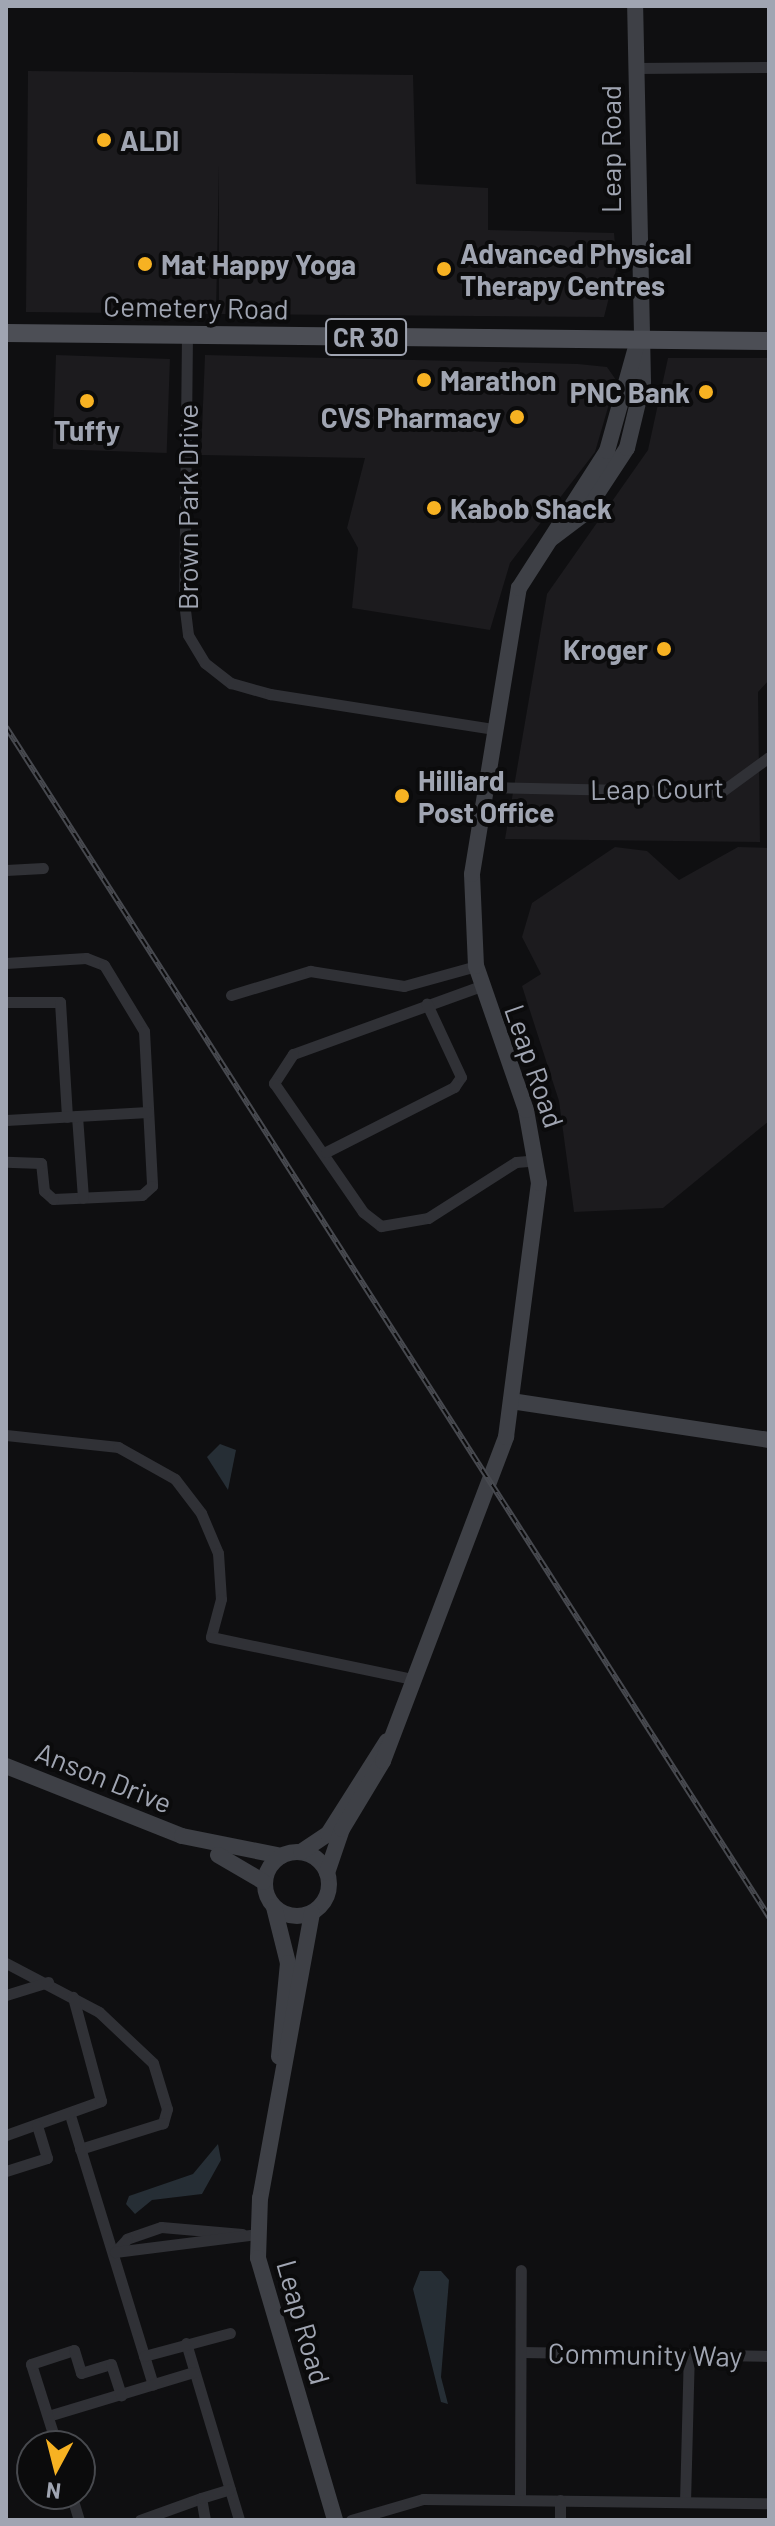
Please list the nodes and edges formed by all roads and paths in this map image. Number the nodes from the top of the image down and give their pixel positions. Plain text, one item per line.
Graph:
1 (635, 6) edge
2 (769, 67) edge
3 (635, 68) junction
4 (6, 333) edge
5 (187, 334) junction
6 (638, 340) junction
7 (769, 341) edge
8 (494, 729) junction
9 (769, 757) edge
10 (485, 787) junction
11 (43, 868) dead end
12 (6, 870) edge
13 (6, 963) edge
14 (476, 966) junction
15 (481, 986) junction
16 (231, 995) dead end
17 (6, 1002) edge
18 (427, 1004) junction
19 (148, 1112) junction
20 (72, 1117) junction
21 (6, 1120) edge
22 (326, 1152) junction
23 (537, 1160) junction
24 (6, 1162) edge
25 (83, 1198) junction
26 (511, 1401) junction
27 (6, 1435) edge
28 (769, 1440) edge
29 (412, 1679) junction
30 (388, 1740) junction
31 (6, 1766) edge
32 (182, 1836) junction
33 (301, 1852) junction
34 (281, 1856) junction
35 (327, 1873) junction
36 (264, 1882) junction
37 (274, 1907) junction
38 (312, 1913) junction
39 (6, 1963) edge
40 (48, 1982) junction
41 (6, 1995) edge
42 (73, 1997) junction
43 (280, 2087) junction
44 (70, 2115) junction
45 (37, 2125) junction
46 (6, 2135) edge
47 (80, 2149) junction
48 (6, 2171) edge
49 (250, 2234) junction
50 (115, 2252) junction
51 (521, 2270) dead end
52 (230, 2333) dead end
53 (186, 2343) junction
54 (521, 2352) junction
55 (689, 2354) junction
56 (144, 2356) junction
57 (769, 2356) edge
58 (194, 2372) junction
59 (153, 2384) junction
60 (121, 2395) junction
61 (48, 2416) junction
62 (52, 2430) edge
63 (230, 2489) junction
64 (201, 2498) junction
65 (520, 2500) junction
66 (560, 2500) junction
67 (685, 2502) junction
68 (769, 2503) edge
69 (140, 2520) edge
70 (205, 2520) edge
71 (239, 2520) edge
72 (335, 2520) edge
73 (351, 2520) edge
74 (560, 2520) edge

1 - 3 street, Leap Road
2 - 3 street
3 - 6 street, Leap Road
4 - 5 main road, Cemetery Road / CR 30
5 - 6 main road, Cemetery Road / CR 30
5 - 8 street, Brown Park Drive
6 - 7 main road, Cemetery Road / CR 30
6 - 8 street, Leap Road
8 - 10 street, Leap Road
9 - 10 street, Leap Court
10 - 14 street, Leap Road
11 - 12 street
13 - 19 street
14 - 15 street, Leap Road
14 - 16 street
15 - 18 street
15 - 23 street, Leap Road
17 - 20 street
18 - 22 street
18 - 22 street
19 - 20 street
19 - 25 street
20 - 21 street
20 - 25 street
22 - 23 street
23 - 26 street, Leap Road
24 - 25 street
26 - 28 street
26 - 29 street, Leap Road
27 - 29 street
29 - 30 street, Leap Road
30 - 33 street, Leap Road
30 - 35 street, Leap Road
31 - 32 street, Anson Drive
32 - 34 street, Anson Drive
32 - 36 street, Anson Drive
33 - 34 street
33 - 35 street
34 - 36 street
35 - 38 street
36 - 37 street
37 - 38 street
37 - 43 street, Leap Road
38 - 43 street, Leap Road
39 - 40 street
40 - 41 street
40 - 42 street
42 - 44 street
42 - 47 street
43 - 49 street, Leap Road
44 - 45 street
44 - 47 street
45 - 46 street
45 - 48 street
47 - 50 street
49 - 50 street
49 - 50 street
49 - 72 street, Leap Road
50 - 56 street
51 - 54 street
52 - 53 street
53 - 56 street
53 - 58 street
54 - 55 street, Community Way
54 - 65 street
55 - 57 street, Community Way
55 - 67 street
56 - 59 street
58 - 59 street
58 - 63 street
59 - 60 street
60 - 61 street
60 - 61 street
61 - 62 street
63 - 64 street
63 - 71 street
64 - 69 street
64 - 70 street
65 - 66 street
65 - 73 street
66 - 67 street
66 - 74 street
67 - 68 street

